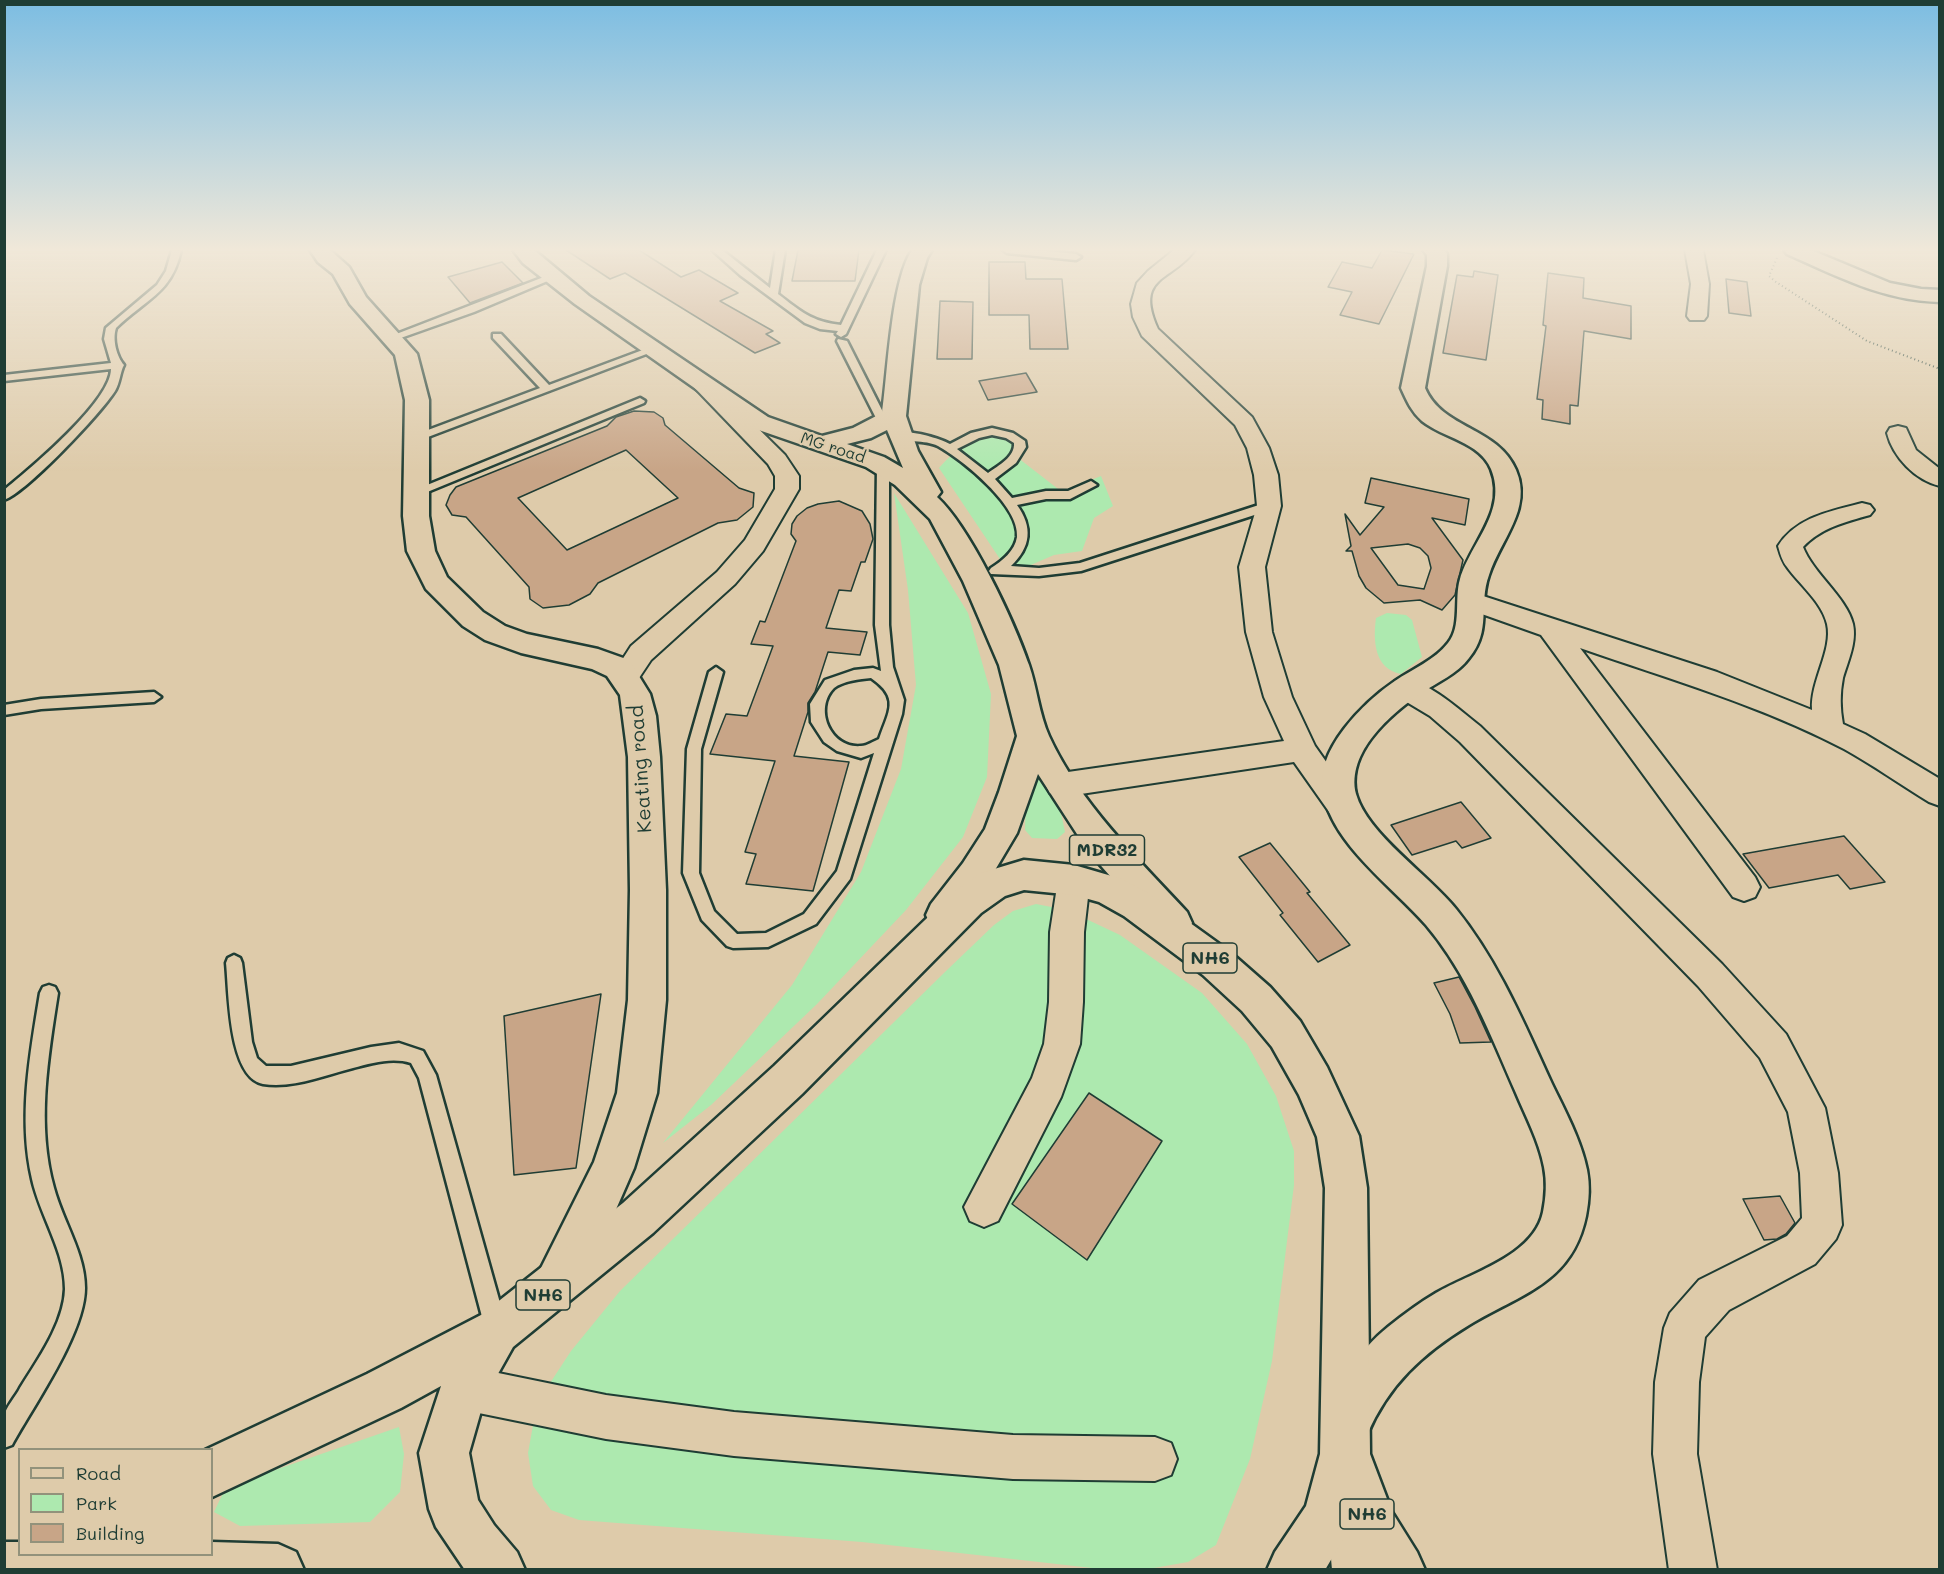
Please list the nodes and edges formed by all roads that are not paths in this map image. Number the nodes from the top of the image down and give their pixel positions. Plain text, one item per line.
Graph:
1 (117, 323) edge
2 (378, 323) edge
3 (433, 323) edge
4 (616, 323) edge
5 (814, 323) edge
6 (847, 323) edge
7 (904, 323) edge
8 (1145, 323) edge
9 (1426, 323) edge
10 (842, 334) junction
11 (496, 336) dead end
12 (391, 338) junction
13 (652, 350) junction
14 (119, 365) junction
15 (4, 378) edge
16 (701, 383) junction
17 (547, 389) junction
18 (640, 401) dead end
19 (892, 424) junction
20 (1898, 433) dead end
21 (416, 438) junction
22 (822, 443) junction
23 (948, 449) junction
24 (883, 466) junction
25 (989, 478) junction
26 (1940, 479) edge
27 (1091, 485) dead end
28 (416, 492) junction
29 (4, 495) edge
30 (1008, 503) junction
31 (1269, 506) junction
32 (1862, 510) dead end
33 (941, 515) junction
34 (988, 575) junction
35 (1472, 601) junction
36 (1550, 628) junction
37 (716, 672) dead end
38 (625, 677) junction
39 (894, 687) junction
40 (1405, 688) junction
41 (154, 697) dead end
42 (4, 711) edge
43 (1829, 728) junction
44 (1034, 736) junction
45 (885, 743) junction
46 (1302, 750) junction
47 (1061, 785) junction
48 (1940, 794) edge
49 (1348, 814) junction
50 (1074, 880) junction
51 (1744, 888) dead end
52 (1199, 951) junction
53 (915, 952) junction
54 (234, 963) dead end
55 (48, 993) dead end
56 (984, 1207) dead end
57 (552, 1288) junction
58 (496, 1330) junction
59 (464, 1388) junction
60 (4, 1437) edge
61 (1344, 1445) junction
62 (1155, 1459) dead end
63 (213, 1472) edge
64 (23, 1556) edge
65 (4, 1566) edge
66 (278, 1569) edge
67 (499, 1569) edge
68 (1293, 1569) edge
69 (1358, 1569) edge
70 (1399, 1569) edge
71 (1693, 1569) edge

1 - 14 lane
2 - 12 main road, Keating road
3 - 12 lane
4 - 13 main road, MG road
5 - 10 lane
6 - 10 lane
7 - 19 main road
8 - 31 street
9 - 35 main road
10 - 19 lane
11 - 17 lane
12 - 21 main road, Keating road
13 - 16 main road, MG road
13 - 17 lane
14 - 15 lane
14 - 29 lane
16 - 22 main road, MG road
16 - 38 street
17 - 21 lane
18 - 28 lane
19 - 22 main road
19 - 23 lane
19 - 33 main road, MDR32
20 - 26 street
21 - 28 main road, Keating road
22 - 24 main road, MG road
23 - 25 lane
23 - 25 lane
24 - 33 main road, MG road
24 - 39 lane
25 - 30 lane
27 - 30 lane
28 - 38 main road, Keating road
30 - 34 lane
31 - 34 lane
31 - 46 street
32 - 43 street
33 - 34 main road, MG road / MDR32
34 - 44 main road, MG road / MDR32
35 - 36 street
35 - 40 main road
36 - 43 street
36 - 51 street
37 - 45 lane
38 - 57 main road, Keating road
39 - 45 lane
39 - 45 lane
40 - 49 main road
40 - 71 street
41 - 42 lane
43 - 48 street
44 - 47 main road, MG road / MDR32
44 - 53 main road
46 - 47 street
46 - 49 street
47 - 52 main road, MG road / MDR32
49 - 61 main road
50 - 52 main road, NH6
50 - 53 main road, NH6
50 - 56 street
52 - 61 main road, NH6
53 - 57 main road, NH6
54 - 58 lane
55 - 60 lane
57 - 58 main road, NH6
58 - 59 main road, NH6
58 - 63 main road, NH6
59 - 62 street
59 - 67 main road, NH6
61 - 68 main road, NH6
61 - 69 main road
61 - 70 main road, NH6
64 - 65 main road
65 - 66 main road

